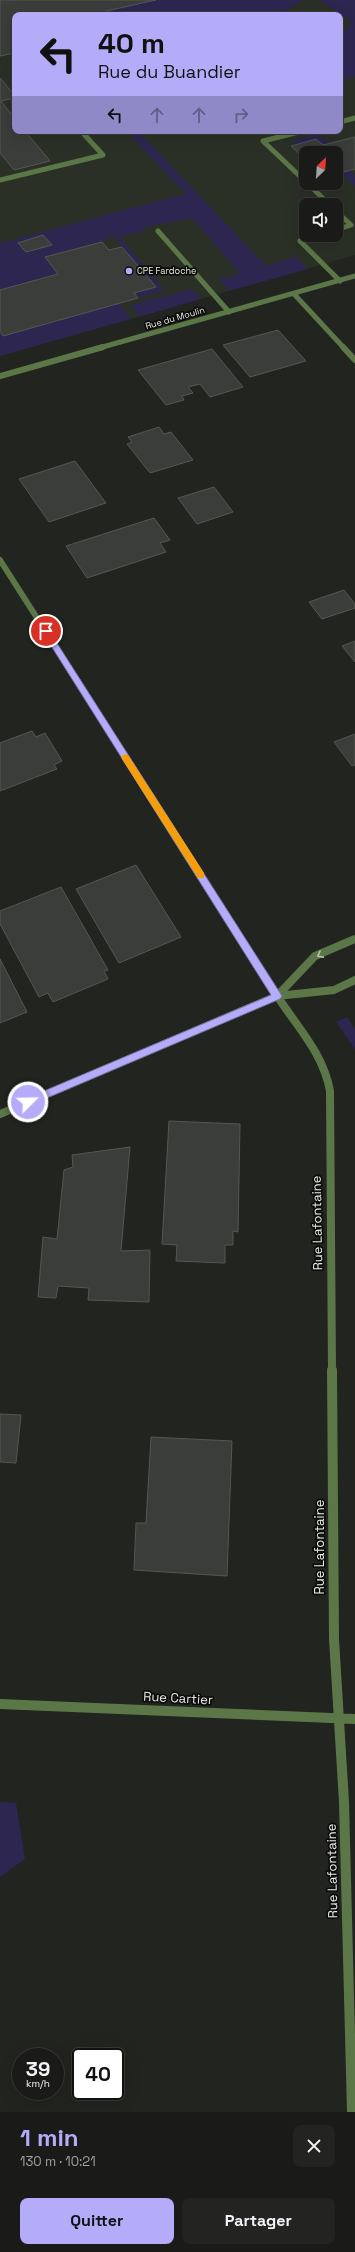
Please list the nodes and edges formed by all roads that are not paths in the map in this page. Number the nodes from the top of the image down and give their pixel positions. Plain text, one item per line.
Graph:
1 (355, 118) edge
2 (343, 121) edge
3 (84, 134) edge
4 (291, 134) edge
5 (299, 176) edge
6 (0, 180) edge
7 (314, 190) edge
8 (322, 198) edge
9 (343, 218) edge
10 (343, 228) edge
11 (158, 231) dead end
12 (301, 242) edge
13 (355, 276) edge
14 (340, 281) junction
15 (294, 294) junction
16 (228, 312) junction
17 (355, 360) edge
18 (0, 376) edge
19 (0, 560) edge
20 (355, 939) edge
21 (355, 980) edge
22 (277, 996) junction
23 (0, 1114) edge
24 (0, 1704) edge
25 (355, 1718) edge
26 (339, 1719) junction
27 (352, 2112) edge

1 - 2 street
3 - 6 street
4 - 5 street
7 - 8 street
9 - 10 street
11 - 16 street
12 - 14 street
13 - 14 street, Rue du Moulin
14 - 15 street, Rue du Moulin
15 - 16 street, Rue du Moulin
15 - 17 street
16 - 18 street, Rue du Moulin
19 - 22 street, Rue Lafontaine
20 -> 22 street
21 - 22 street
22 - 23 street
22 - 26 street, Rue Lafontaine
24 - 26 street, Rue Cartier
25 - 26 street, Rue Cartier
26 - 27 street, Rue Lafontaine

